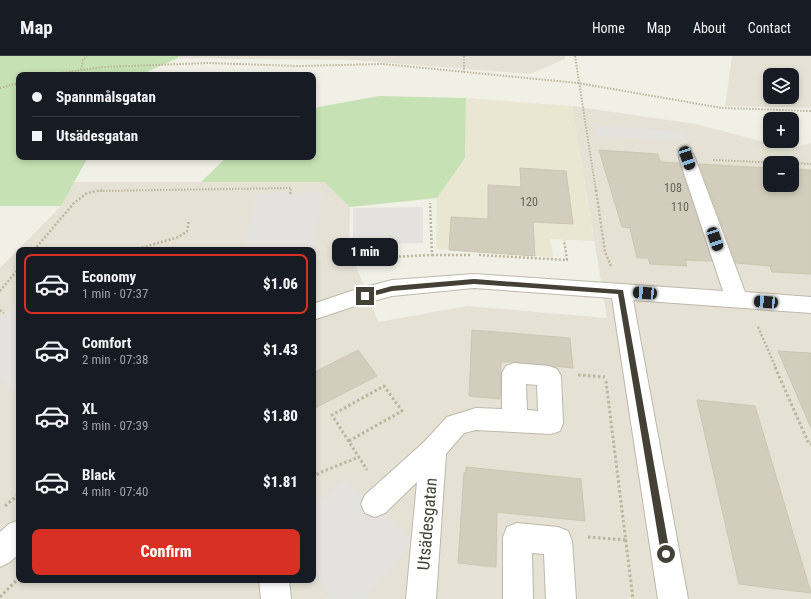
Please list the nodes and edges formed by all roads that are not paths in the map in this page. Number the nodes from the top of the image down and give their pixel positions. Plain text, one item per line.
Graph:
1 (687, 158) road end
2 (621, 292) junction
3 (736, 300) junction
4 (811, 305) edge
5 (316, 311) edge
6 (515, 420) dead end
7 (434, 450) junction
8 (379, 500) road end
9 (16, 537) edge
10 (0, 552) edge
11 (274, 583) edge
12 (276, 599) edge
13 (422, 599) edge
14 (518, 599) edge
15 (561, 599) edge
16 (673, 599) edge

1 - 3 street
2 - 3 street
2 - 5 street
2 - 16 street
3 - 4 street
6 - 7 street, Utsädesgatan
7 - 8 street, Utsädesgatan
7 - 13 street, Utsädesgatan
9 - 10 street
11 - 12 street
14 - 15 street

